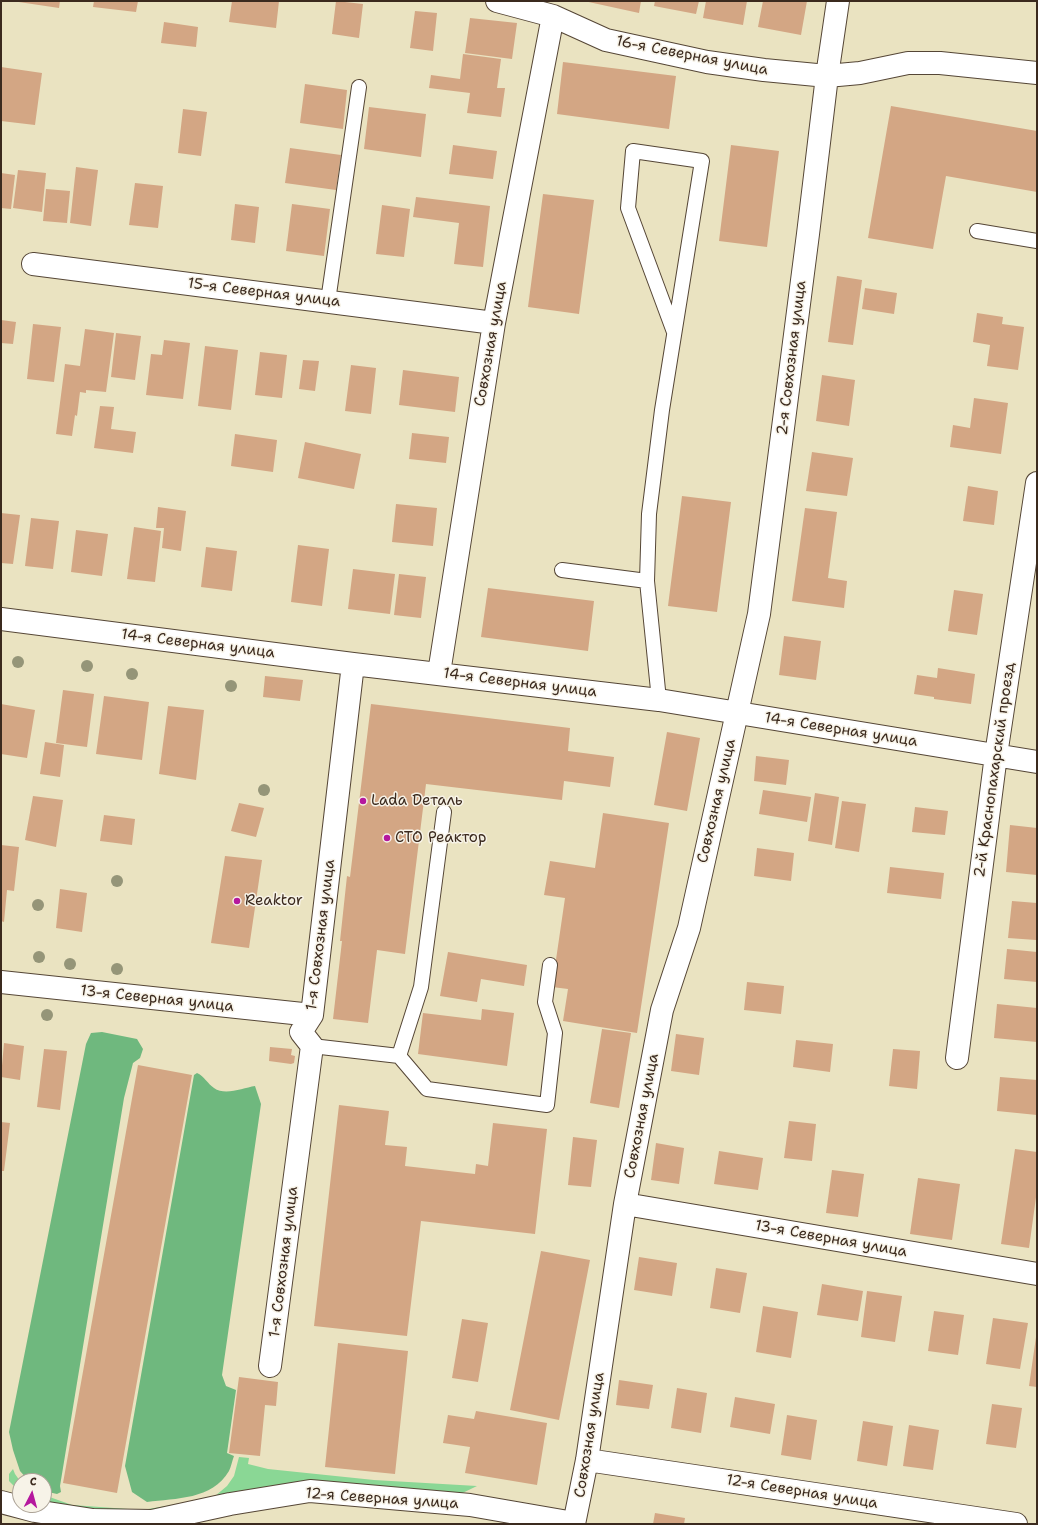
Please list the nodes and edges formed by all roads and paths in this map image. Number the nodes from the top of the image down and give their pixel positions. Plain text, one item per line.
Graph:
1 (497, 1) edge
2 (838, 1) edge
3 (553, 16) junction
4 (1037, 73) edge
5 (827, 76) junction
6 (359, 87) dead end
7 (977, 231) dead end
8 (1037, 241) edge
9 (34, 264) dead end
10 (328, 301) junction
11 (494, 323) junction
12 (674, 332) junction
13 (1037, 483) edge
14 (562, 570) dead end
15 (647, 581) junction
16 (1, 619) edge
17 (353, 664) junction
18 (439, 673) junction
19 (659, 700) junction
20 (737, 713) junction
21 (996, 755) junction
22 (1037, 762) edge
23 (444, 812) dead end
24 (550, 965) dead end
25 (1, 982) edge
26 (312, 1015) junction
27 (312, 1046) junction
28 (399, 1056) junction
29 (957, 1058) dead end
30 (625, 1204) junction
31 (1037, 1274) edge
32 (270, 1366) dead end
33 (587, 1460) junction
34 (1, 1502) edge
35 (574, 1524) edge
36 (1016, 1524) edge

1 - 3 street, 16-я Северная улица
2 - 5 street, 2-я Совхозная улица
3 - 5 street, 16-я Северная улица
3 - 11 street, Совхозная улица
4 - 5 street, 16-я Северная улица
5 - 20 street, 2-я Совхозная улица
6 - 10 lane
7 - 8 lane
9 - 10 street, 15-я Северная улица
10 - 11 street, 15-я Северная улица
11 - 18 street, Совхозная улица
12 - 12 lane
12 - 15 lane
13 - 21 street, 2-й Краснопахарский проезд
14 - 15 lane
15 - 19 lane
16 - 17 street, 14-я Северная улица
17 - 18 street, 14-я Северная улица
17 - 26 street, 1-я Совхозная улица
18 - 19 street, 14-я Северная улица
19 - 20 street, 14-я Северная улица
20 - 21 street, 14-я Северная улица
20 - 30 street, Совхозная улица
21 - 22 street, 14-я Северная улица
21 - 29 street, 2-й Краснопахарский проезд
23 - 28 lane
24 - 28 lane
25 - 26 street, 13-я Северная улица
26 - 27 street, 1-я Совхозная улица
27 - 28 lane
27 - 32 street, 1-я Совхозная улица
30 - 31 street, 13-я Северная улица
30 - 33 street, Совхозная улица
33 - 35 street, Совхозная улица
33 - 36 street, 12-я Северная улица
34 - 35 street, 12-я Северная улица

